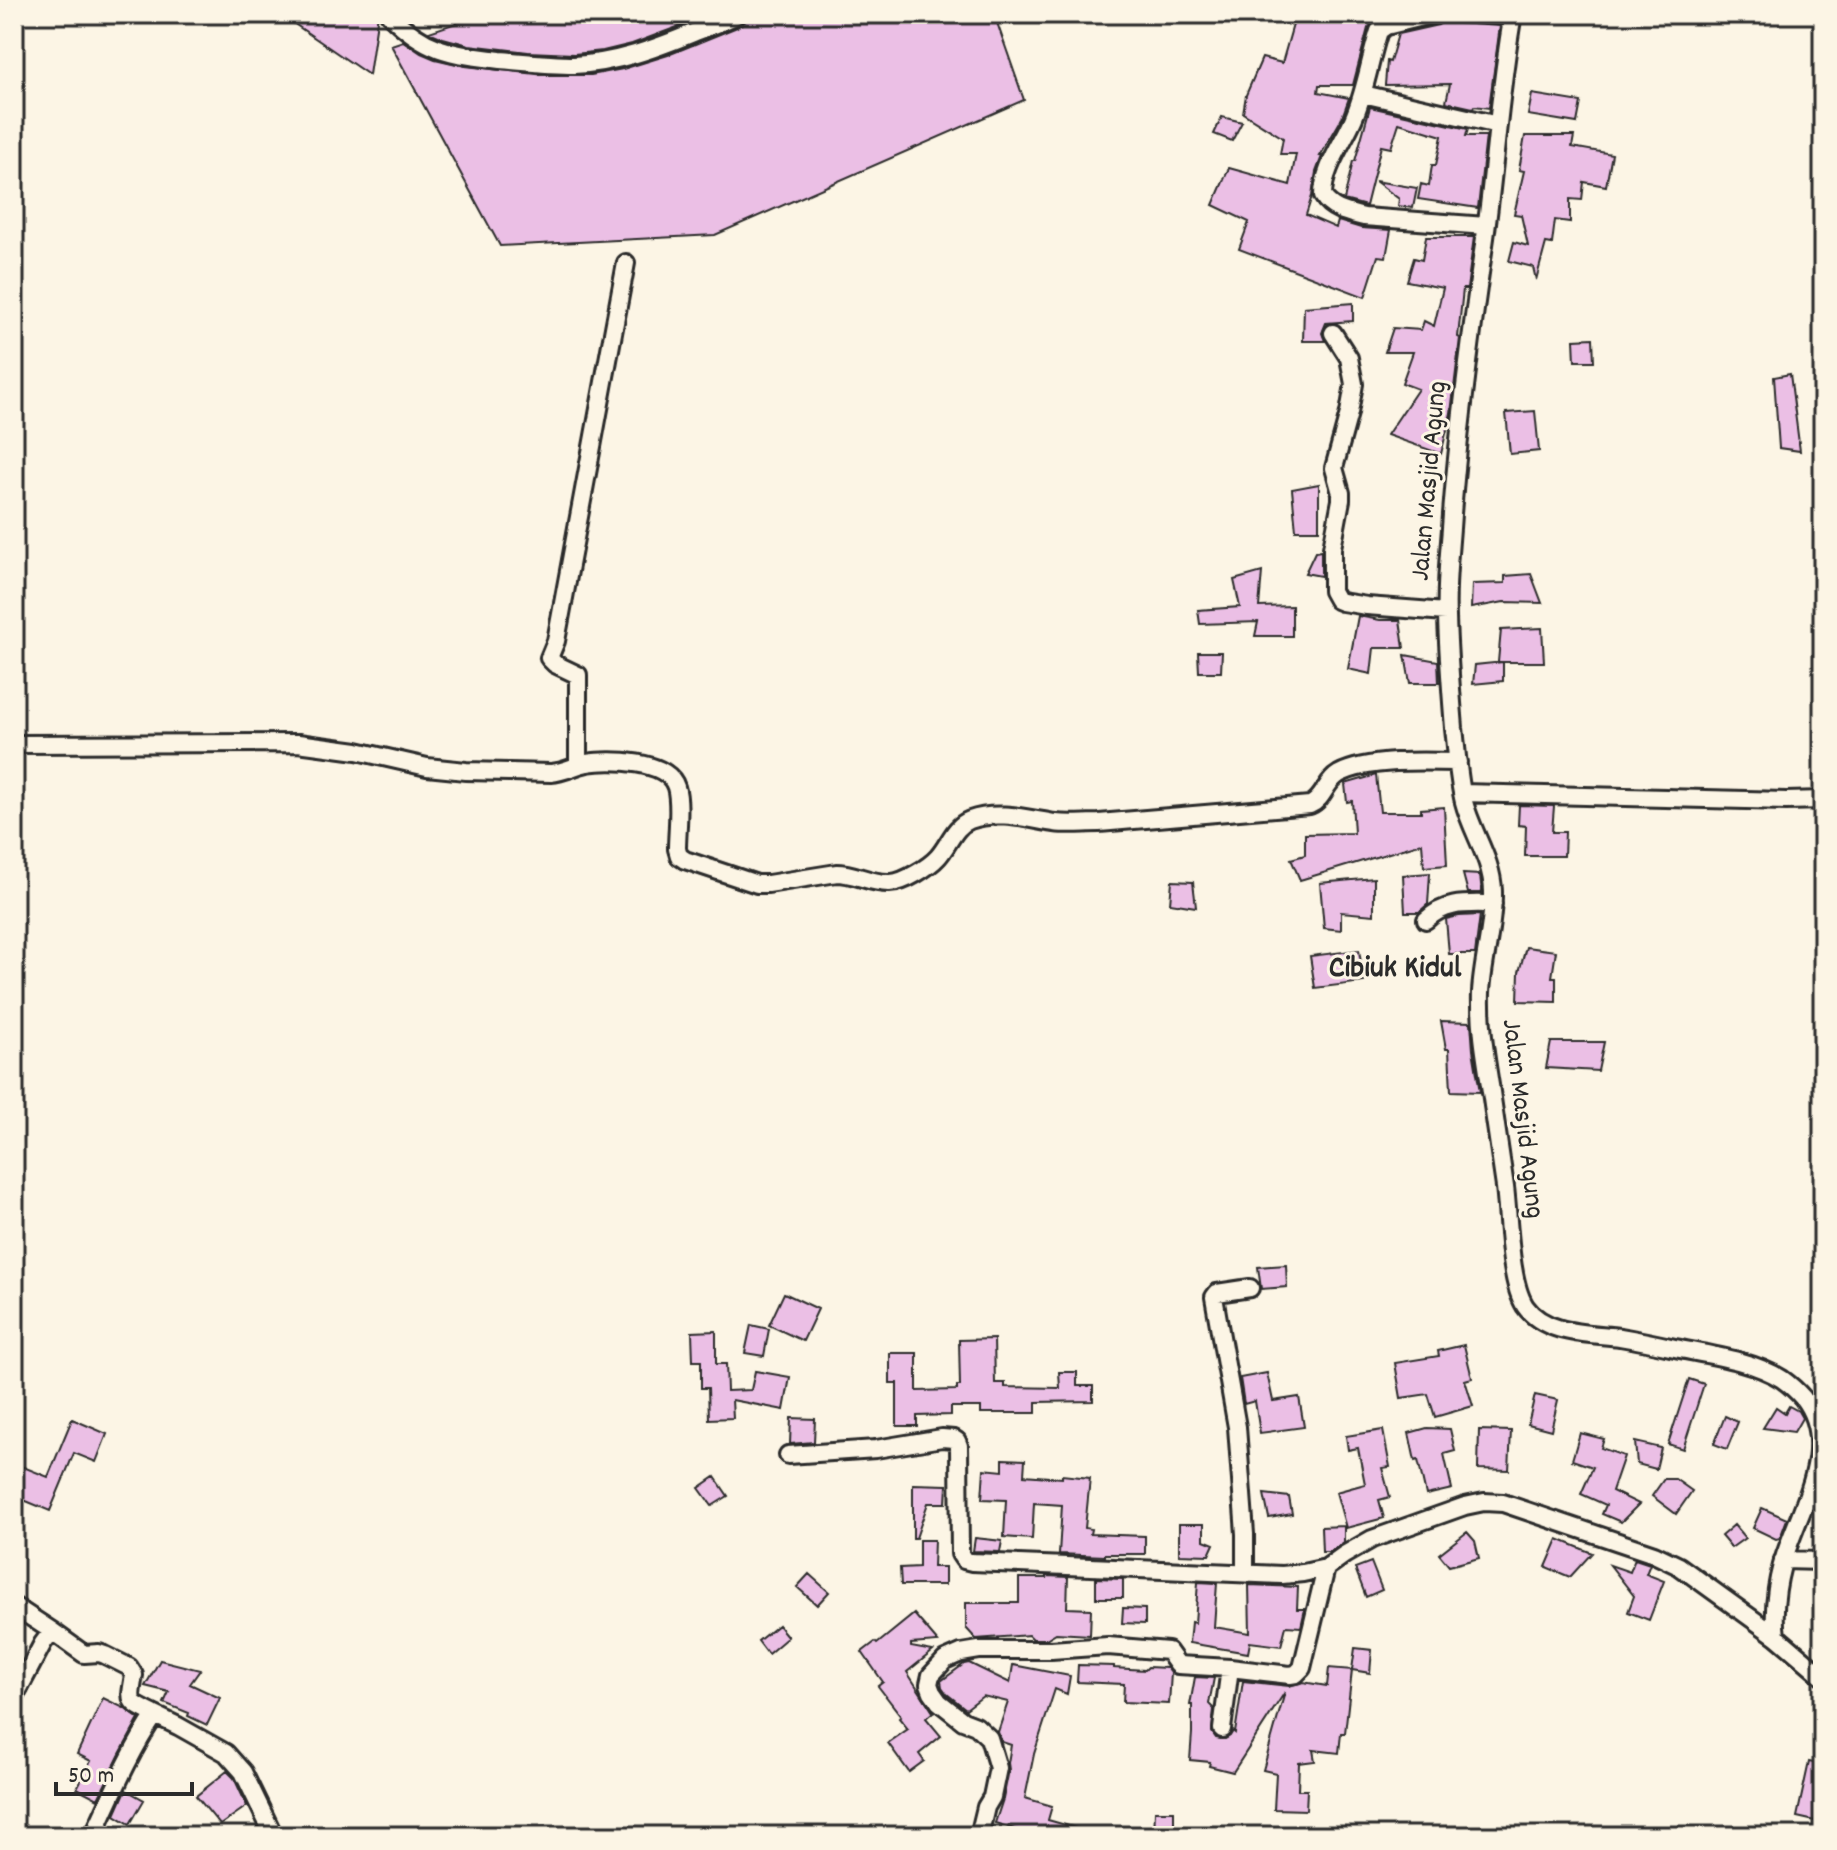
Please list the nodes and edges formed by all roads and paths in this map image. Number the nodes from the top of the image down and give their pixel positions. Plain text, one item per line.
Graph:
1 (389, 14) edge
2 (738, 14) edge
3 (1435, 14) edge
4 (1483, 14) edge
5 (1513, 15) edge
6 (1363, 94) junction
7 (1498, 125) junction
8 (1486, 226) junction
9 (626, 263) dead end
10 (1333, 333) dead end
11 (1446, 612) junction
12 (14, 744) edge
13 (1458, 762) junction
14 (578, 765) junction
15 (1462, 793) junction
16 (1823, 800) edge
17 (1493, 904) junction
18 (1426, 920) dead end
19 (1250, 1288) dead end
20 (788, 1455) dead end
21 (1783, 1560) junction
22 (1823, 1561) edge
23 (1326, 1568) junction
24 (1245, 1573) junction
25 (14, 1606) edge
26 (52, 1631) junction
27 (1776, 1636) junction
28 (1230, 1668) junction
29 (1823, 1676) edge
30 (14, 1698) edge
31 (155, 1715) junction
32 (1222, 1729) dead end
33 (93, 1836) edge
34 (274, 1836) edge
35 (979, 1836) edge

1 - 2 street
3 - 6 street
4 - 5 street
5 - 7 street, Jalan Masjid Agung
6 - 7 street
6 - 8 street
7 - 8 street, Jalan Masjid Agung
8 - 11 street, Jalan Masjid Agung
9 - 14 street
10 - 11 street
11 - 13 street, Jalan Masjid Agung
12 - 14 street
13 - 14 street
13 - 15 street, Jalan Masjid Agung
15 - 16 street
15 - 17 street, Jalan Masjid Agung
17 - 18 street
17 - 21 street, Jalan Masjid Agung
19 - 24 street
20 - 24 street
21 - 22 street
21 - 27 street, Jalan Masjid Agung
23 - 24 street
23 - 27 street
23 - 28 street
25 - 26 street
26 - 30 street
26 - 31 street
27 - 29 street
28 - 32 street
28 - 35 street
31 - 33 street
31 - 34 street

